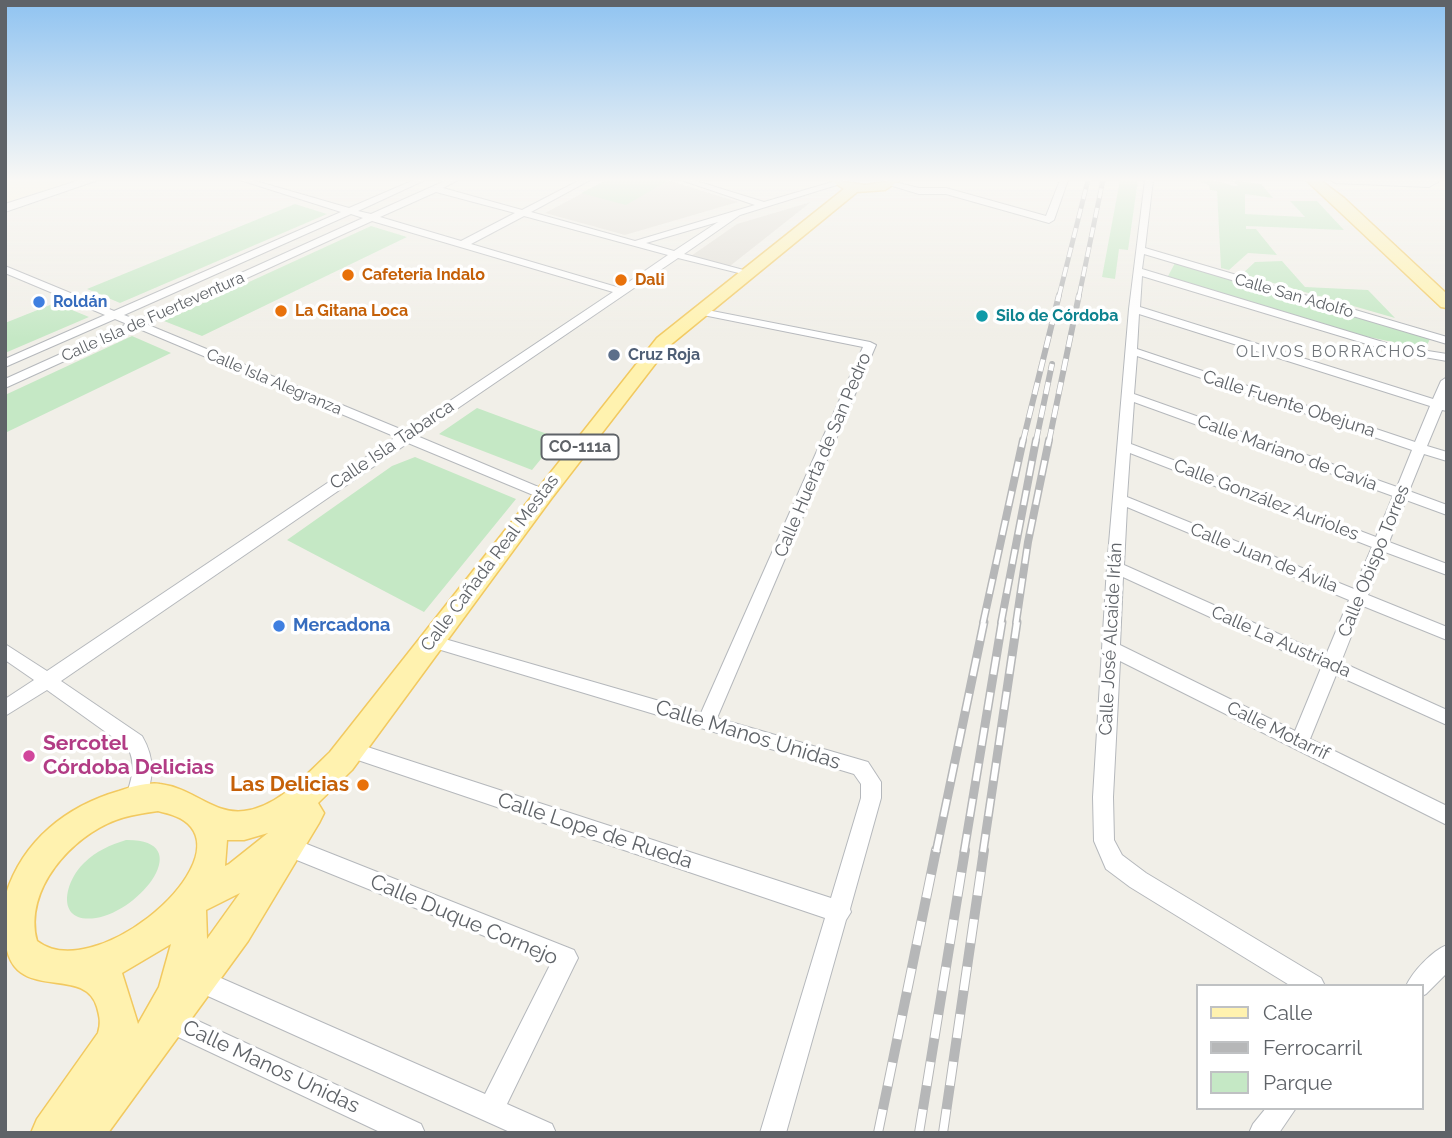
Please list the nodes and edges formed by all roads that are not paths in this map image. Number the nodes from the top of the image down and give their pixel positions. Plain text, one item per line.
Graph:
1 (299, 233) edge
2 (336, 233) edge
3 (426, 233) edge
4 (484, 233) edge
5 (593, 233) edge
6 (670, 233) edge
7 (707, 233) edge
8 (791, 233) edge
9 (1143, 233) edge
10 (1380, 233) edge
11 (1389, 233) edge
12 (463, 244) junction
13 (634, 244) junction
14 (1141, 250) junction
15 (674, 255) junction
16 (5, 269) edge
17 (1138, 271) junction
18 (747, 274) junction
19 (1447, 285) edge
20 (620, 291) junction
21 (1447, 303) edge
22 (1134, 309) junction
23 (702, 312) junction
24 (114, 315) junction
25 (137, 324) junction
26 (1447, 341) edge
27 (1394, 349) junction
28 (1132, 351) junction
29 (1447, 358) edge
30 (5, 363) edge
31 (1447, 365) edge
32 (1447, 382) edge
33 (5, 384) edge
34 (1128, 396) junction
35 (1442, 406) edge
36 (405, 437) junction
37 (1125, 446) junction
38 (1421, 448) junction
39 (1447, 457) edge
40 (543, 494) junction
41 (1402, 494) junction
42 (1120, 499) junction
43 (1447, 510) edge
44 (1381, 544) junction
45 (1115, 567) junction
46 (1447, 570) edge
47 (1359, 598) junction
48 (1447, 634) edge
49 (431, 641) junction
50 (1110, 648) junction
51 (5, 650) edge
52 (1331, 665) junction
53 (45, 680) junction
54 (5, 709) edge
55 (1447, 718) edge
56 (706, 722) junction
57 (1300, 741) junction
58 (349, 749) junction
59 (135, 799) junction
60 (308, 813) junction
61 (1447, 816) edge
62 (206, 819) junction
63 (289, 847) junction
64 (39, 857) junction
65 (5, 884) edge
66 (189, 902) junction
67 (839, 912) junction
68 (11, 946) edge
69 (1447, 956) edge
70 (83, 967) junction
71 (198, 980) junction
72 (1310, 984) edge
73 (1420, 984) edge
74 (160, 1028) junction
75 (491, 1110) junction
76 (1281, 1110) edge
77 (51, 1133) edge
78 (83, 1133) edge
79 (412, 1133) edge
80 (543, 1133) edge
81 (773, 1133) edge
82 (1262, 1133) edge

1 - 24 street, Calle Isla de Fuerteventura
2 - 25 street, Calle Isla de Fuerteventura
3 - 12 street
4 - 12 street
5 - 13 street
6 - 13 street
7 - 15 street, Calle Isla Tabarca
8 - 18 main road, Calle Cañada Real Mestas / CO-111a
9 - 14 street, Calle José Alcaide Irlán
10 - 21 main road
11 - 19 main road
12 - 20 street
13 - 15 street
14 - 17 street, Calle José Alcaide Irlán
14 - 26 street, Calle San Adolfo
15 - 18 street
15 - 20 street, Calle Isla Tabarca
16 - 24 street, Calle Isla Alegranza
17 - 22 street, Calle José Alcaide Irlán
17 - 27 street, Calle San Adolfo
18 - 23 main road, Calle Cañada Real Mestas / CO-111a
20 - 36 street, Calle Isla Tabarca
22 - 28 street, Calle José Alcaide Irlán
22 - 35 street
23 - 40 main road, Calle Cañada Real Mestas / CO-111a
23 - 56 street, Calle Huerta de San Pedro
24 - 25 street, Calle Isla Alegranza
24 - 30 street, Calle Isla de Fuerteventura
25 - 33 street, Calle Isla de Fuerteventura
25 - 36 street, Calle Isla Alegranza
27 - 29 street, Calle San Adolfo
27 - 31 street, Calle San Adolfo
28 - 34 street, Calle José Alcaide Irlán
28 - 38 street, Calle Fuente Obejuna
32 - 35 street, Calle Obispo Torres
34 - 37 street, Calle José Alcaide Irlán
34 - 41 street, Calle Mariano de Cavia
35 - 38 street, Calle Obispo Torres
36 - 40 street, Calle Isla Alegranza
36 - 53 street, Calle Isla Tabarca
37 - 42 street, Calle José Alcaide Irlán
37 - 44 street, Calle González Aurioles
38 - 39 street, Calle Fuente Obejuna
38 - 41 street, Calle Obispo Torres
40 - 49 main road, Calle Cañada Real Mestas / CO-111a
41 - 43 street, Calle Mariano de Cavia
41 - 44 street, Calle Obispo Torres
42 - 45 street, Calle José Alcaide Irlán
42 - 47 street, Calle Juan de Ávila
44 - 46 street, Calle González Aurioles
44 - 47 street, Calle Obispo Torres
45 - 50 street, Calle José Alcaide Irlán
45 - 52 street, Calle La Austriada
47 - 48 street, Calle Juan de Ávila
47 - 52 street, Calle Obispo Torres
49 - 56 street, Calle Manos Unidas
49 - 58 main road, Calle Cañada Real Mestas / CO-111a
50 - 57 street, Calle Motarrif
50 - 72 street, Calle José Alcaide Irlán
51 - 53 street
52 - 55 street, Calle La Austriada
52 - 57 street, Calle Obispo Torres
53 - 54 street, Calle Isla Tabarca
53 - 59 street
56 - 67 street, Calle Manos Unidas
57 - 61 street, Calle Motarrif
58 - 60 main road, Calle Cañada Real Mestas
58 - 62 main road, Calle Cañada Real Mestas
58 - 67 street, Calle Lope de Rueda
59 - 62 main road
59 - 64 main road
60 - 63 main road
60 - 66 main road, Calle Cañada Real Mestas
62 - 66 main road
63 - 71 main road
63 - 75 street, Calle Duque Cornejo
64 - 65 main road
64 - 68 main road
66 - 70 main road
66 - 74 main road
67 - 81 street, Calle Manos Unidas
68 - 70 main road
69 - 73 street
70 - 77 main road
71 - 74 main road
71 - 75 street
74 - 78 main road
74 - 79 street, Calle Manos Unidas
75 - 80 street
76 - 82 street

